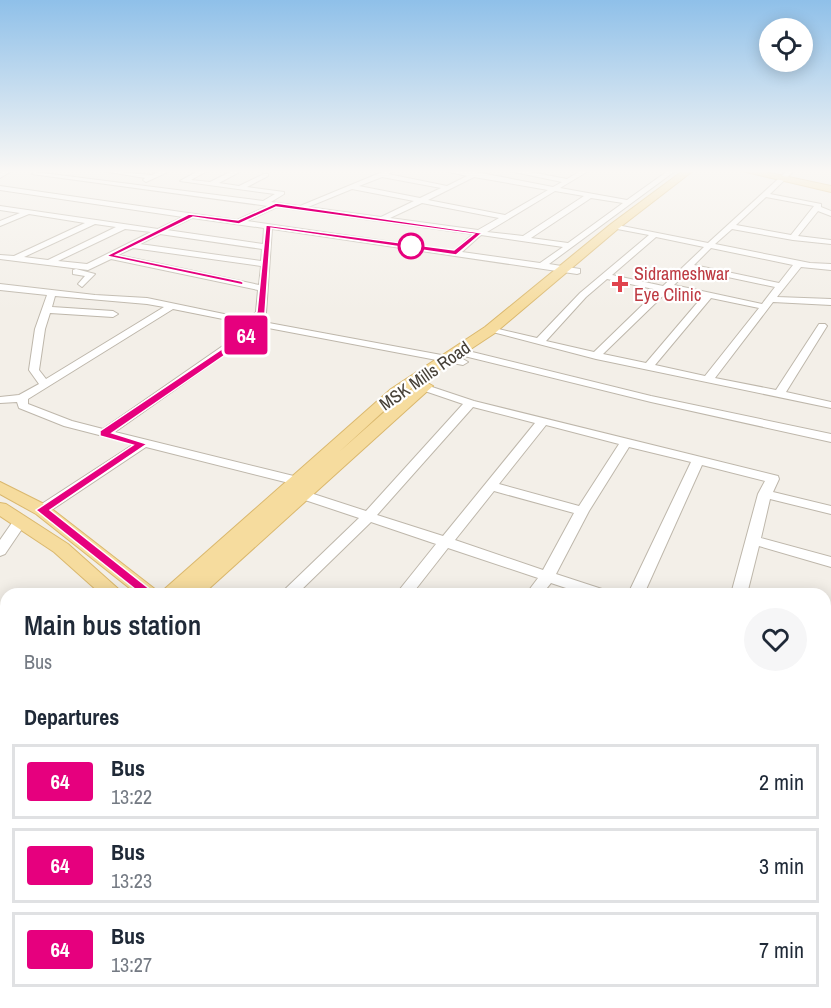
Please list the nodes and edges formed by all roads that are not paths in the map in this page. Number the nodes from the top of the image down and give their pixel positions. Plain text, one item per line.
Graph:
1 (17, 217) edge
2 (61, 217) edge
3 (188, 217) edge
4 (206, 217) edge
5 (250, 217) edge
6 (368, 217) edge
7 (387, 217) edge
8 (504, 217) edge
9 (557, 217) edge
10 (607, 217) edge
11 (633, 217) edge
12 (635, 217) edge
13 (741, 217) edge
14 (809, 217) edge
15 (383, 219) junction
16 (93, 222) junction
17 (239, 222) junction
18 (0, 224) edge
19 (124, 226) junction
20 (268, 226) junction
21 (731, 226) junction
22 (621, 227) junction
23 (158, 231) junction
24 (479, 233) junction
25 (655, 234) junction
26 (793, 238) junction
27 (524, 239) junction
28 (831, 242) edge
29 (131, 245) junction
30 (569, 245) junction
31 (710, 245) junction
32 (266, 246) junction
33 (456, 253) junction
34 (110, 256) junction
35 (0, 257) edge
36 (16, 258) junction
37 (0, 262) edge
38 (50, 262) junction
39 (799, 263) junction
40 (265, 264) junction
41 (541, 266) junction
42 (688, 266) junction
43 (831, 267) edge
44 (570, 270) junction
45 (604, 276) junction
46 (82, 284) dead end
47 (781, 286) junction
48 (0, 287) edge
49 (262, 288) junction
50 (666, 288) junction
51 (52, 293) junction
52 (709, 295) junction
53 (831, 302) edge
54 (768, 303) junction
55 (172, 306) junction
56 (46, 310) junction
57 (113, 314) dead end
58 (255, 323) junction
59 (822, 326) dead end
60 (497, 332) junction
61 (539, 342) junction
62 (596, 356) junction
63 (462, 357) junction
64 (648, 367) junction
65 (708, 379) junction
66 (45, 385) junction
67 (423, 387) junction
68 (779, 394) junction
69 (21, 398) junction
70 (0, 400) edge
71 (470, 403) junction
72 (831, 405) edge
73 (543, 421) junction
74 (104, 434) junction
75 (831, 438) edge
76 (626, 442) junction
77 (142, 444) junction
78 (698, 460) junction
79 (490, 486) junction
80 (300, 487) junction
81 (0, 488) edge
82 (765, 494) junction
83 (0, 507) edge
84 (42, 510) junction
85 (831, 510) edge
86 (582, 511) junction
87 (368, 517) junction
88 (21, 520) junction
89 (753, 540) junction
90 (444, 543) junction
91 (0, 552) edge
92 (831, 562) edge
93 (547, 577) junction
94 (107, 588) edge
95 (142, 588) edge
96 (176, 588) edge
97 (195, 588) edge
98 (294, 588) edge
99 (409, 588) edge
100 (539, 588) edge
101 (581, 588) edge
102 (639, 588) edge
103 (741, 588) edge

1 - 18 street
2 - 16 street
3 - 23 street
4 - 17 street
5 - 17 street
6 - 15 street
7 - 15 street
8 - 24 street
9 - 27 street
10 - 30 street
11 - 22 main road, MSK Mills Road
12 - 22 main road, MSK Mills Road
13 - 21 street
14 - 26 street
15 - 24 street
16 - 19 street
16 - 36 street
17 - 20 street
19 - 23 street
19 - 38 street
20 - 32 street
20 - 33 street
21 - 26 street
21 - 31 street
22 - 25 street
22 - 44 main road, MSK Mills Road
23 - 29 street
23 - 32 street
24 - 27 street
24 - 33 street
25 - 31 street
25 - 45 street
26 - 28 street
27 - 30 street
29 - 34 street
29 - 40 street
30 - 41 street
31 - 39 street
31 - 42 street
32 - 40 street
33 - 41 street
34 - 38 street
34 - 49 street
35 - 36 street
36 - 38 street
37 - 46 street
39 - 43 street
39 - 47 street
40 - 49 street
41 - 44 street
42 - 47 street
42 - 50 street
44 - 60 main road, MSK Mills Road
45 - 50 street
45 - 61 street
47 - 54 street
48 - 51 street
49 - 58 street
50 - 52 street
50 - 62 street
51 - 55 street
51 - 56 street
52 - 54 street
52 - 64 street
53 - 54 street
54 - 65 street
55 - 58 street
55 - 66 street
56 - 57 street
56 - 66 street
58 - 63 street
58 - 74 street
59 - 68 street
60 - 61 street
60 - 63 main road, MSK Mills Road
61 - 62 street
62 - 64 street
63 - 67 main road, MSK Mills Road
63 - 75 street
63 - 80 main road, MSK Mills Road
64 - 65 street
65 - 68 street
66 - 69 street
67 - 71 street
67 - 80 main road, MSK Mills Road
68 - 72 street
69 - 70 street
69 - 74 street
71 - 73 street
71 - 87 street
73 - 76 street
73 - 79 street
74 - 77 street
76 - 78 street
76 - 86 street
77 - 80 street
77 - 84 street
78 - 82 street
78 - 102 street
79 - 86 street
79 - 90 street
80 - 87 street
80 - 96 main road, MSK Mills Road
80 - 97 main road, MSK Mills Road
81 - 84 main road
82 - 85 street
82 - 89 street
83 - 88 main road
84 - 95 main road
86 - 93 street
87 - 90 street
87 - 98 street
88 - 91 street
88 - 94 main road
89 - 92 street
89 - 103 street
90 - 93 street
90 - 99 street
93 - 100 street
93 - 101 street

